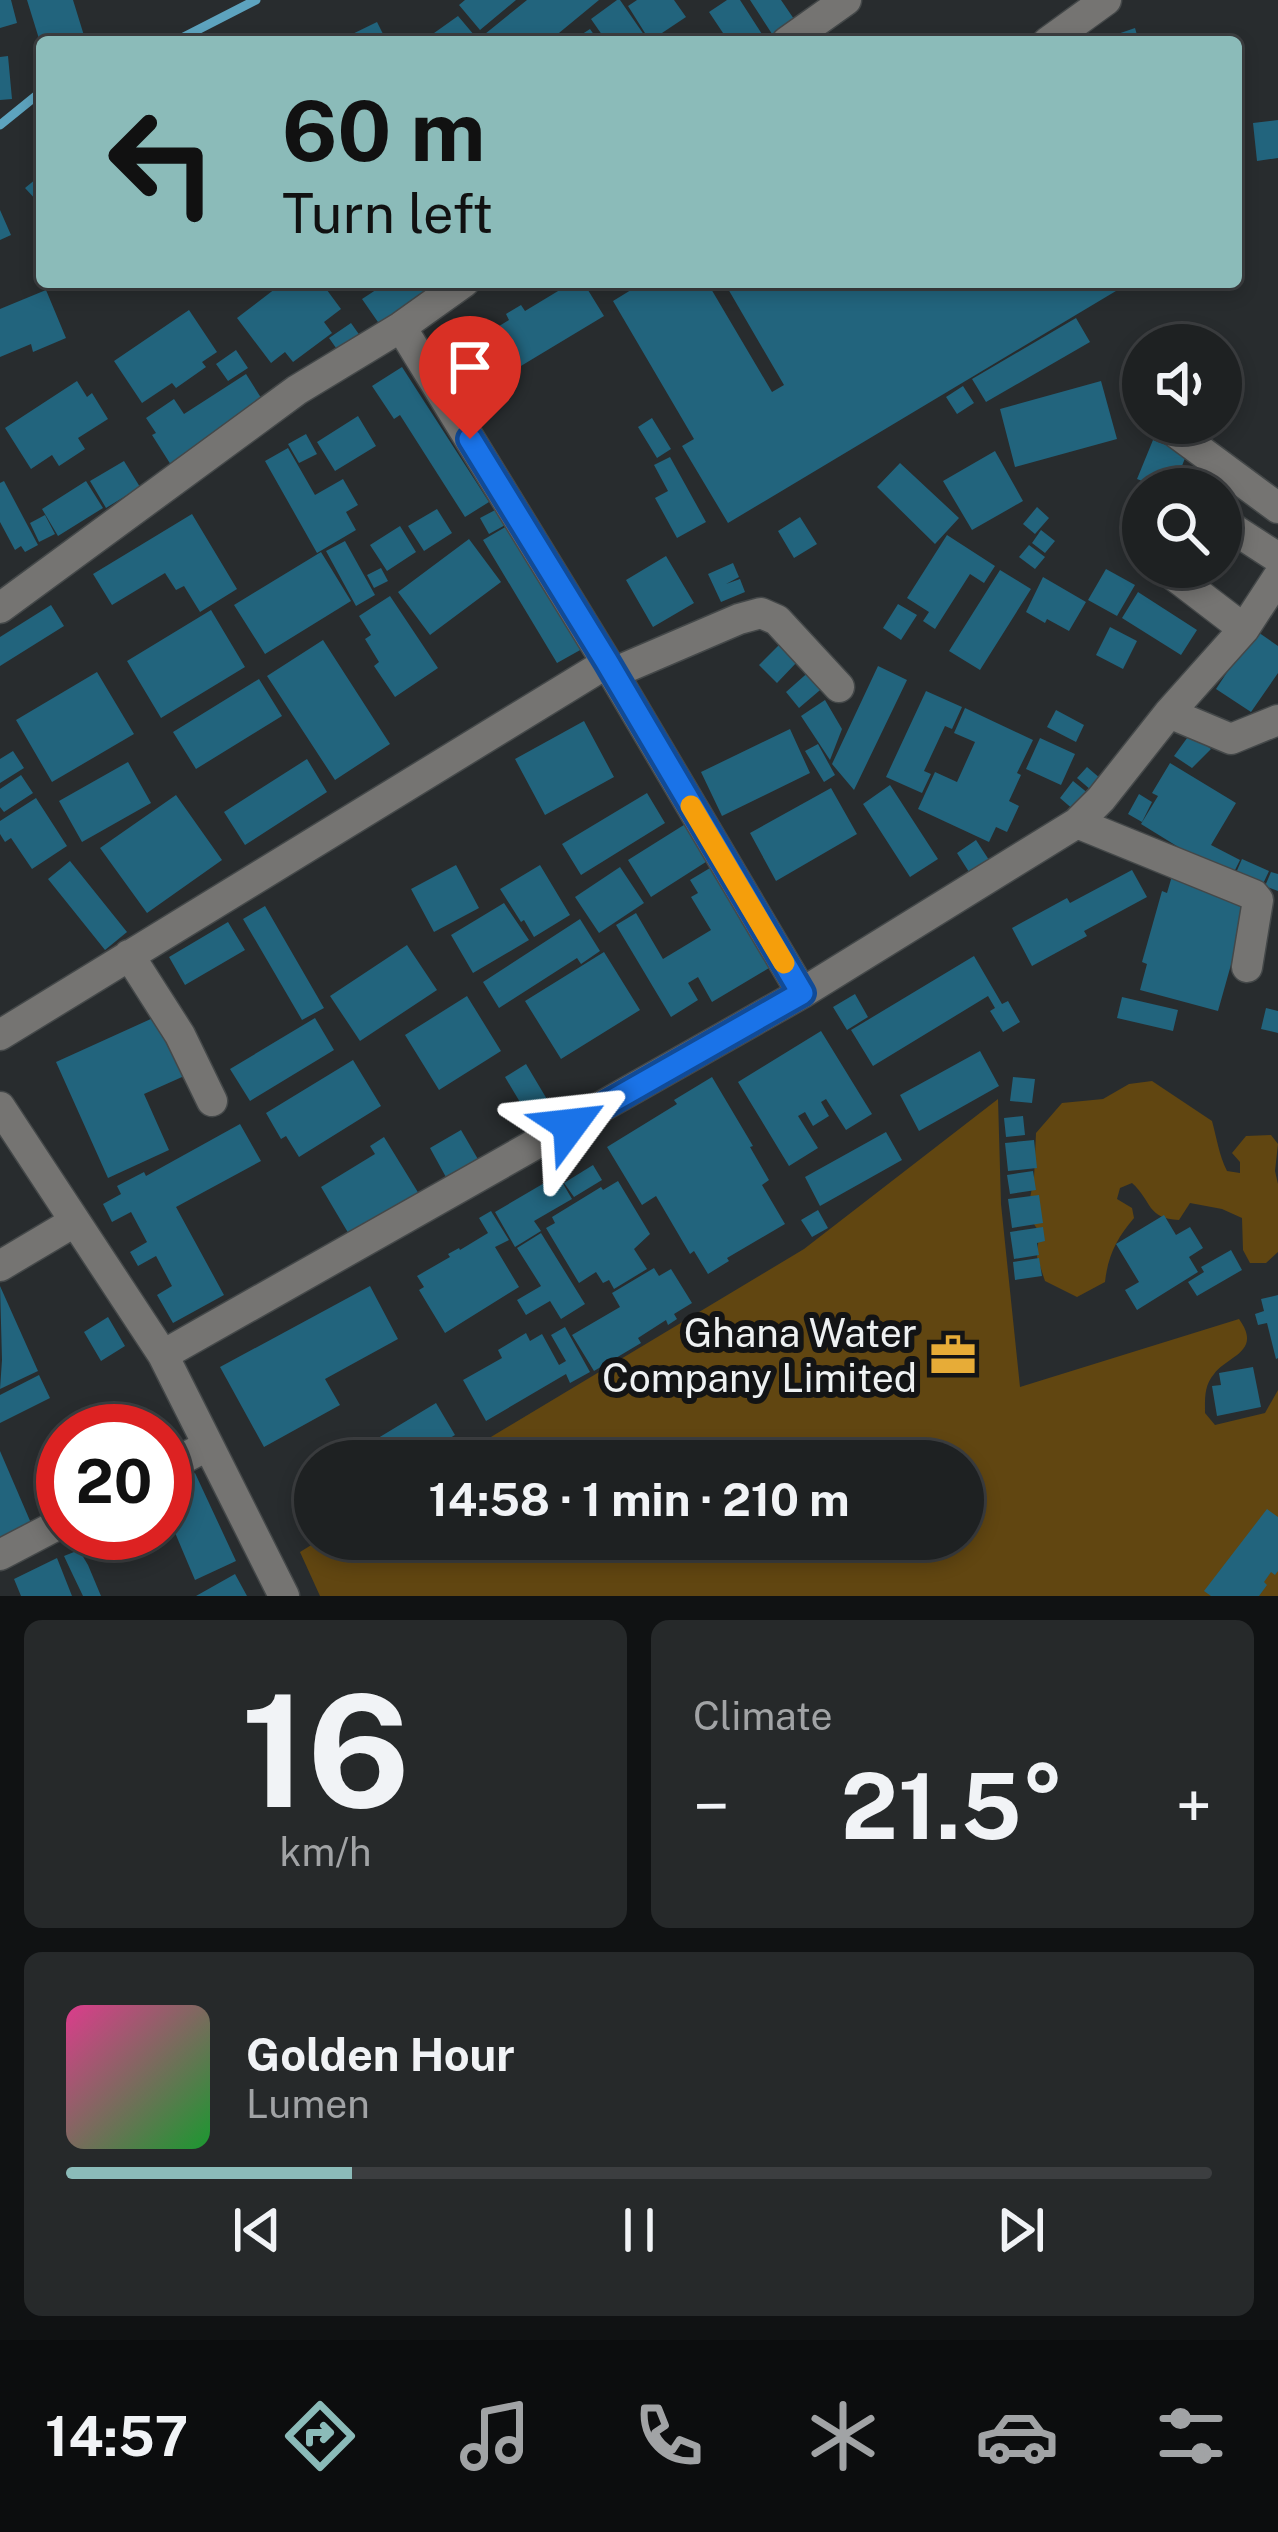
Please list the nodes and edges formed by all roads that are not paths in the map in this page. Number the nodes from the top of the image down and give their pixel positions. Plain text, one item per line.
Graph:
1 (1106, 0) edge
2 (838, 2) edge
3 (795, 36) edge
4 (1056, 36) edge
5 (455, 288) edge
6 (401, 326) junction
7 (1191, 444) edge
8 (1278, 508) edge
9 (1242, 535) edge
10 (1278, 558) edge
11 (1278, 577) edge
12 (1190, 588) edge
13 (0, 608) edge
14 (1244, 629) junction
15 (610, 668) junction
16 (839, 687) dead end
17 (1169, 713) junction
18 (1278, 720) edge
19 (1077, 823) junction
20 (129, 955) junction
21 (1247, 967) dead end
22 (802, 993) junction
23 (0, 1035) edge
24 (212, 1101) dead end
25 (0, 1107) edge
26 (74, 1222) junction
27 (0, 1266) edge
28 (163, 1355) junction
29 (207, 1446) junction
30 (192, 1454) edge
31 (36, 1536) edge
32 (0, 1555) edge
33 (284, 1596) edge

1 - 4 lane
2 - 3 lane
5 - 6 lane
6 - 13 lane
6 - 15 lane
7 - 8 lane
9 - 10 lane
11 - 14 lane
12 - 14 lane
14 - 17 lane
15 - 16 lane
15 - 20 lane
15 - 22 lane
17 - 18 lane
17 - 19 lane
19 - 21 lane
19 - 22 lane
20 - 23 lane
20 - 24 lane
22 - 28 lane
25 - 26 lane
26 - 27 lane
26 - 28 lane
28 - 29 lane
29 - 30 lane
29 - 33 lane
31 - 32 lane

